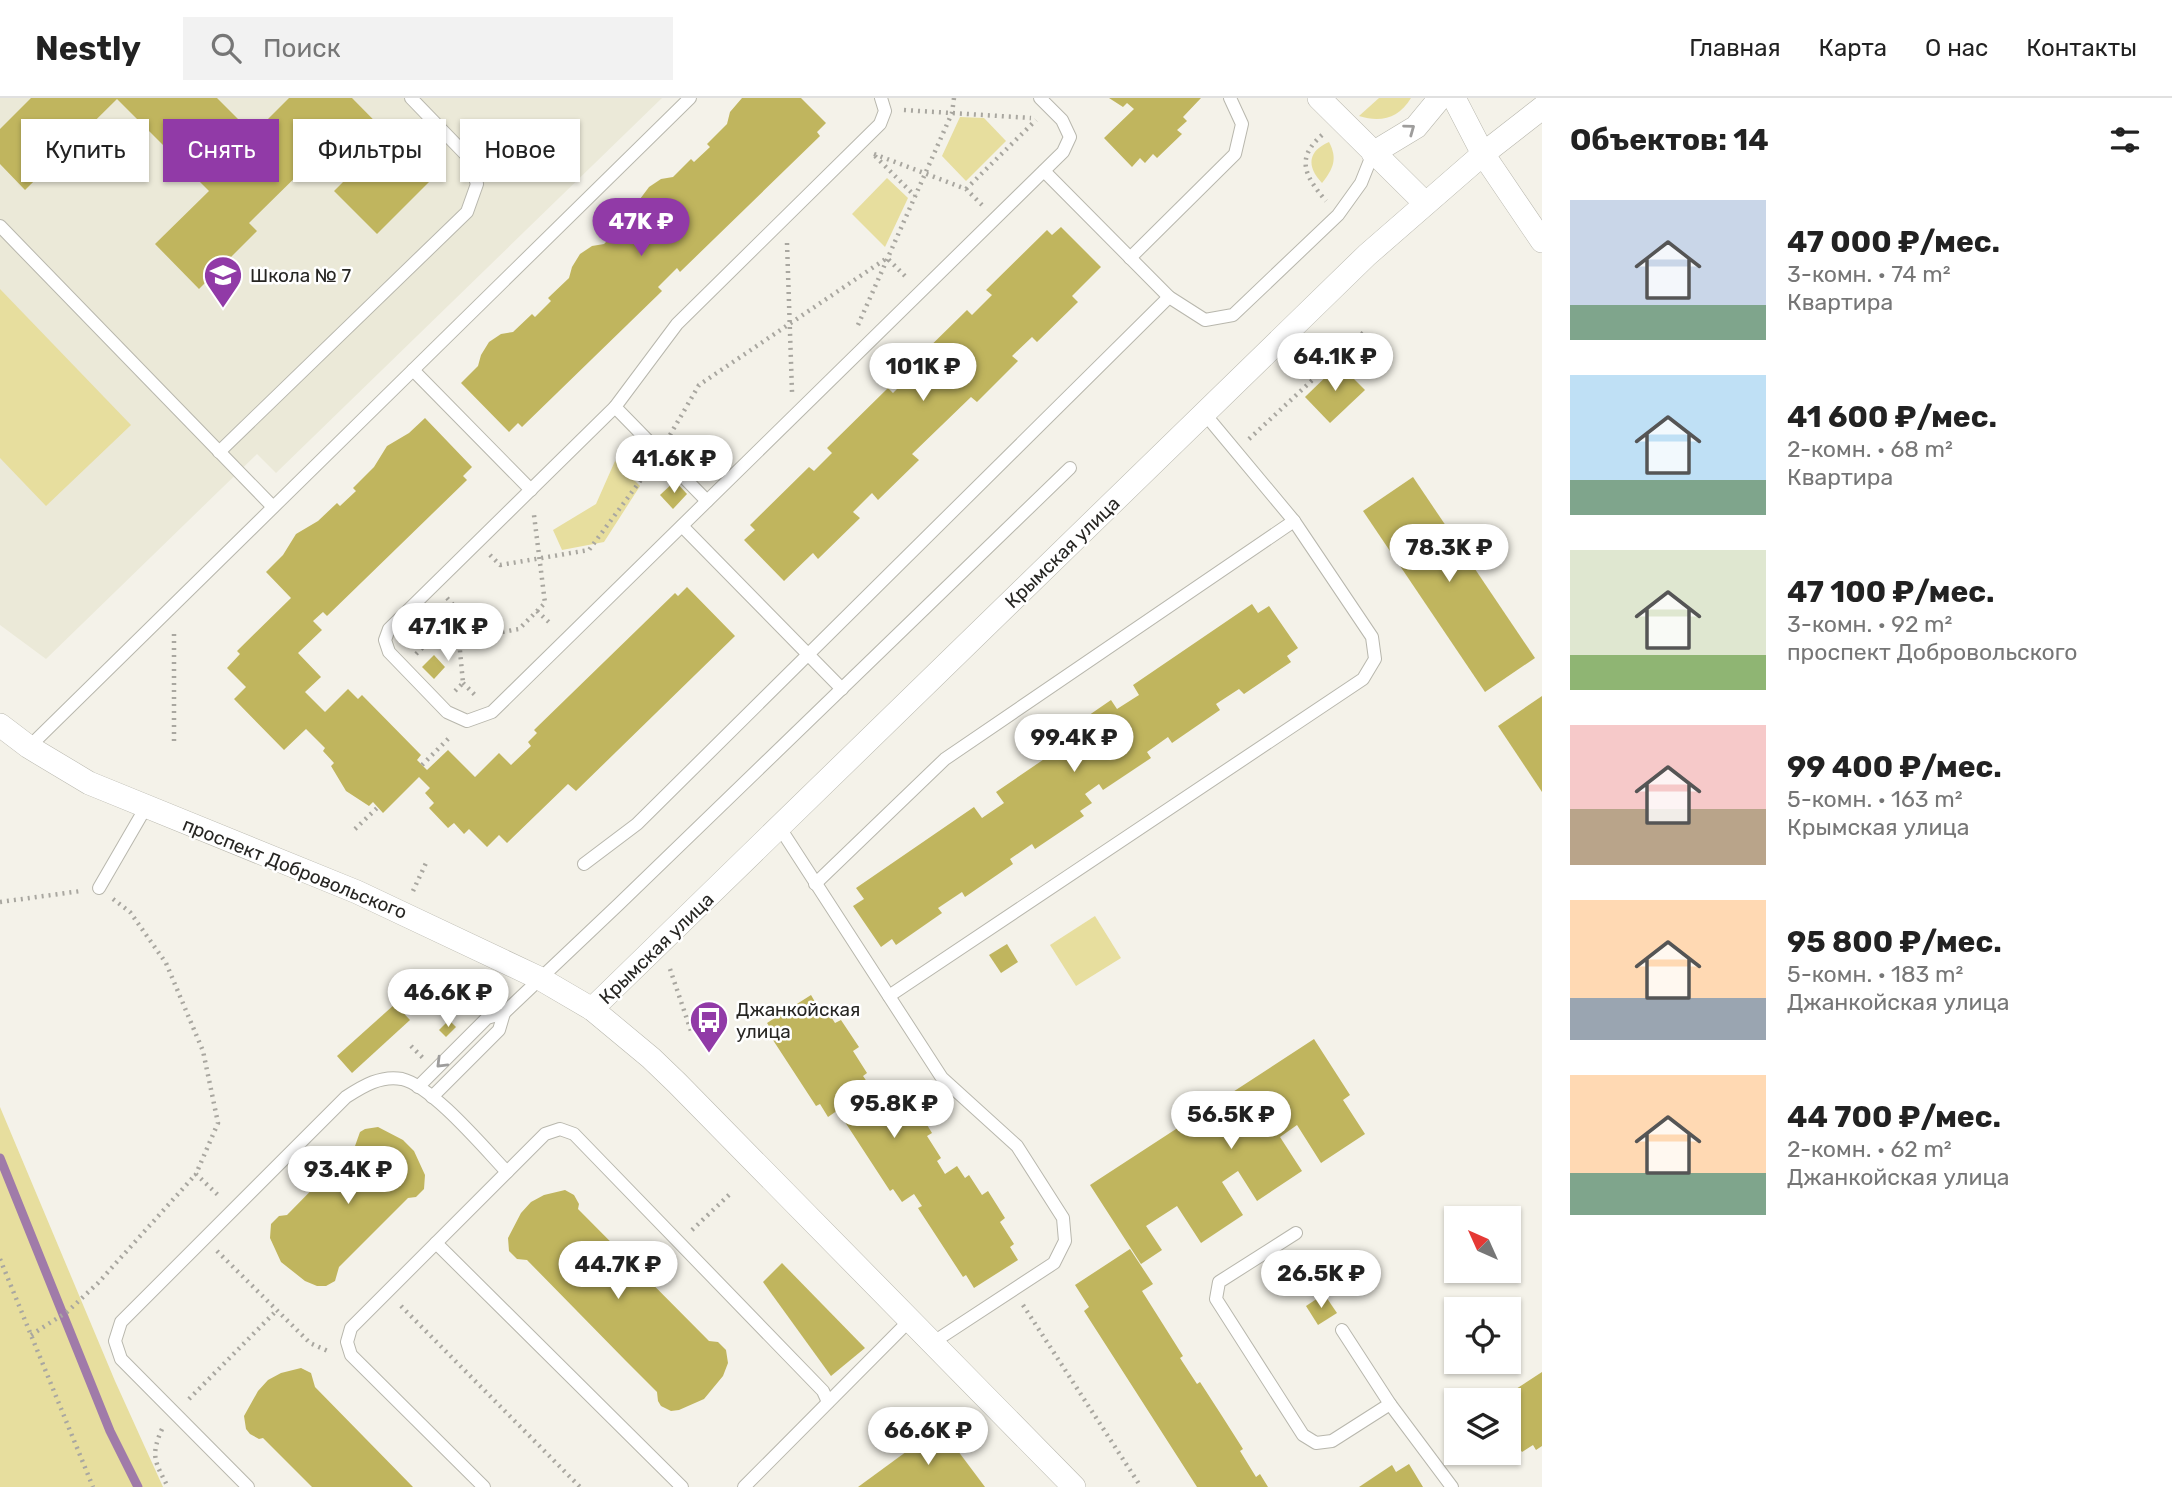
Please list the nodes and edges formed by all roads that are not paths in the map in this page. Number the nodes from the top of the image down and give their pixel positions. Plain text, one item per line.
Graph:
1 (411, 98) edge
2 (690, 98) edge
3 (881, 98) edge
4 (1230, 98) edge
5 (1319, 98) edge
6 (1440, 98) edge
7 (1454, 98) edge
8 (1044, 102) edge
9 (1542, 108) edge
10 (1373, 153) junction
11 (1483, 153) junction
12 (1044, 171) junction
13 (1424, 204) junction
14 (0, 226) edge
15 (1542, 241) edge
16 (1130, 258) junction
17 (1169, 298) junction
18 (413, 370) junction
19 (615, 407) junction
20 (1204, 413) junction
21 (219, 452) junction
22 (1070, 468) dead end
23 (531, 490) junction
24 (707, 501) junction
25 (273, 508) junction
26 (1294, 521) junction
27 (682, 526) junction
28 (808, 654) junction
29 (842, 688) junction
30 (0, 726) edge
31 (29, 747) junction
32 (146, 807) junction
33 (780, 828) junction
34 (584, 864) dead end
35 (815, 884) junction
36 (99, 888) road end
37 (539, 978) junction
38 (889, 996) junction
39 (592, 1009) junction
40 (504, 1013) junction
41 (418, 1087) junction
42 (432, 1097) junction
43 (507, 1172) junction
44 (1296, 1233) dead end
45 (436, 1243) junction
46 (910, 1320) junction
47 (1342, 1330) dead end
48 (932, 1343) junction
49 (828, 1402) junction
50 (1390, 1404) junction
51 (248, 1487) edge
52 (484, 1487) edge
53 (682, 1487) edge
54 (744, 1487) edge
55 (1074, 1487) edge
56 (1452, 1487) edge

1 - 21 lane
2 - 18 lane
3 - 19 lane
4 - 16 lane
5 - 10 street
10 -> 6 street
7 - 11 street
8 - 12 lane
9 - 11 street, Крымская улица
10 - 13 street
10 - 17 lane
11 - 13 street, Крымская улица
11 - 15 street
12 - 16 lane
12 - 24 lane
13 - 20 street, Крымская улица
14 - 21 lane
16 - 17 lane
17 - 28 lane
18 - 23 lane
18 - 25 lane
19 - 23 lane
19 - 24 lane
20 - 26 lane
20 - 33 street, Крымская улица
21 - 25 lane
22 - 29 lane
23 - 27 lane
24 - 27 lane
25 - 31 lane
26 - 35 lane
26 - 38 lane
27 - 28 lane
28 - 29 lane
28 - 34 lane
29 - 37 lane
30 - 31 street, проспект Добровольского
31 - 32 street, проспект Добровольского
32 - 36 lane
32 - 37 street, проспект Добровольского
33 - 35 lane
33 - 39 street, Крымская улица
35 - 38 lane
37 - 39 street, проспект Добровольского
37 - 40 lane
38 - 48 lane
39 - 46 street
40 -> 41 lane
40 - 42 lane
41 - 42 lane
41 - 51 lane
42 - 43 lane
43 - 45 lane
43 - 49 lane
44 - 50 lane
45 - 52 lane
45 - 53 lane
46 - 48 street
46 - 49 lane
47 - 50 lane
48 - 55 street
49 - 54 lane
50 - 56 lane

